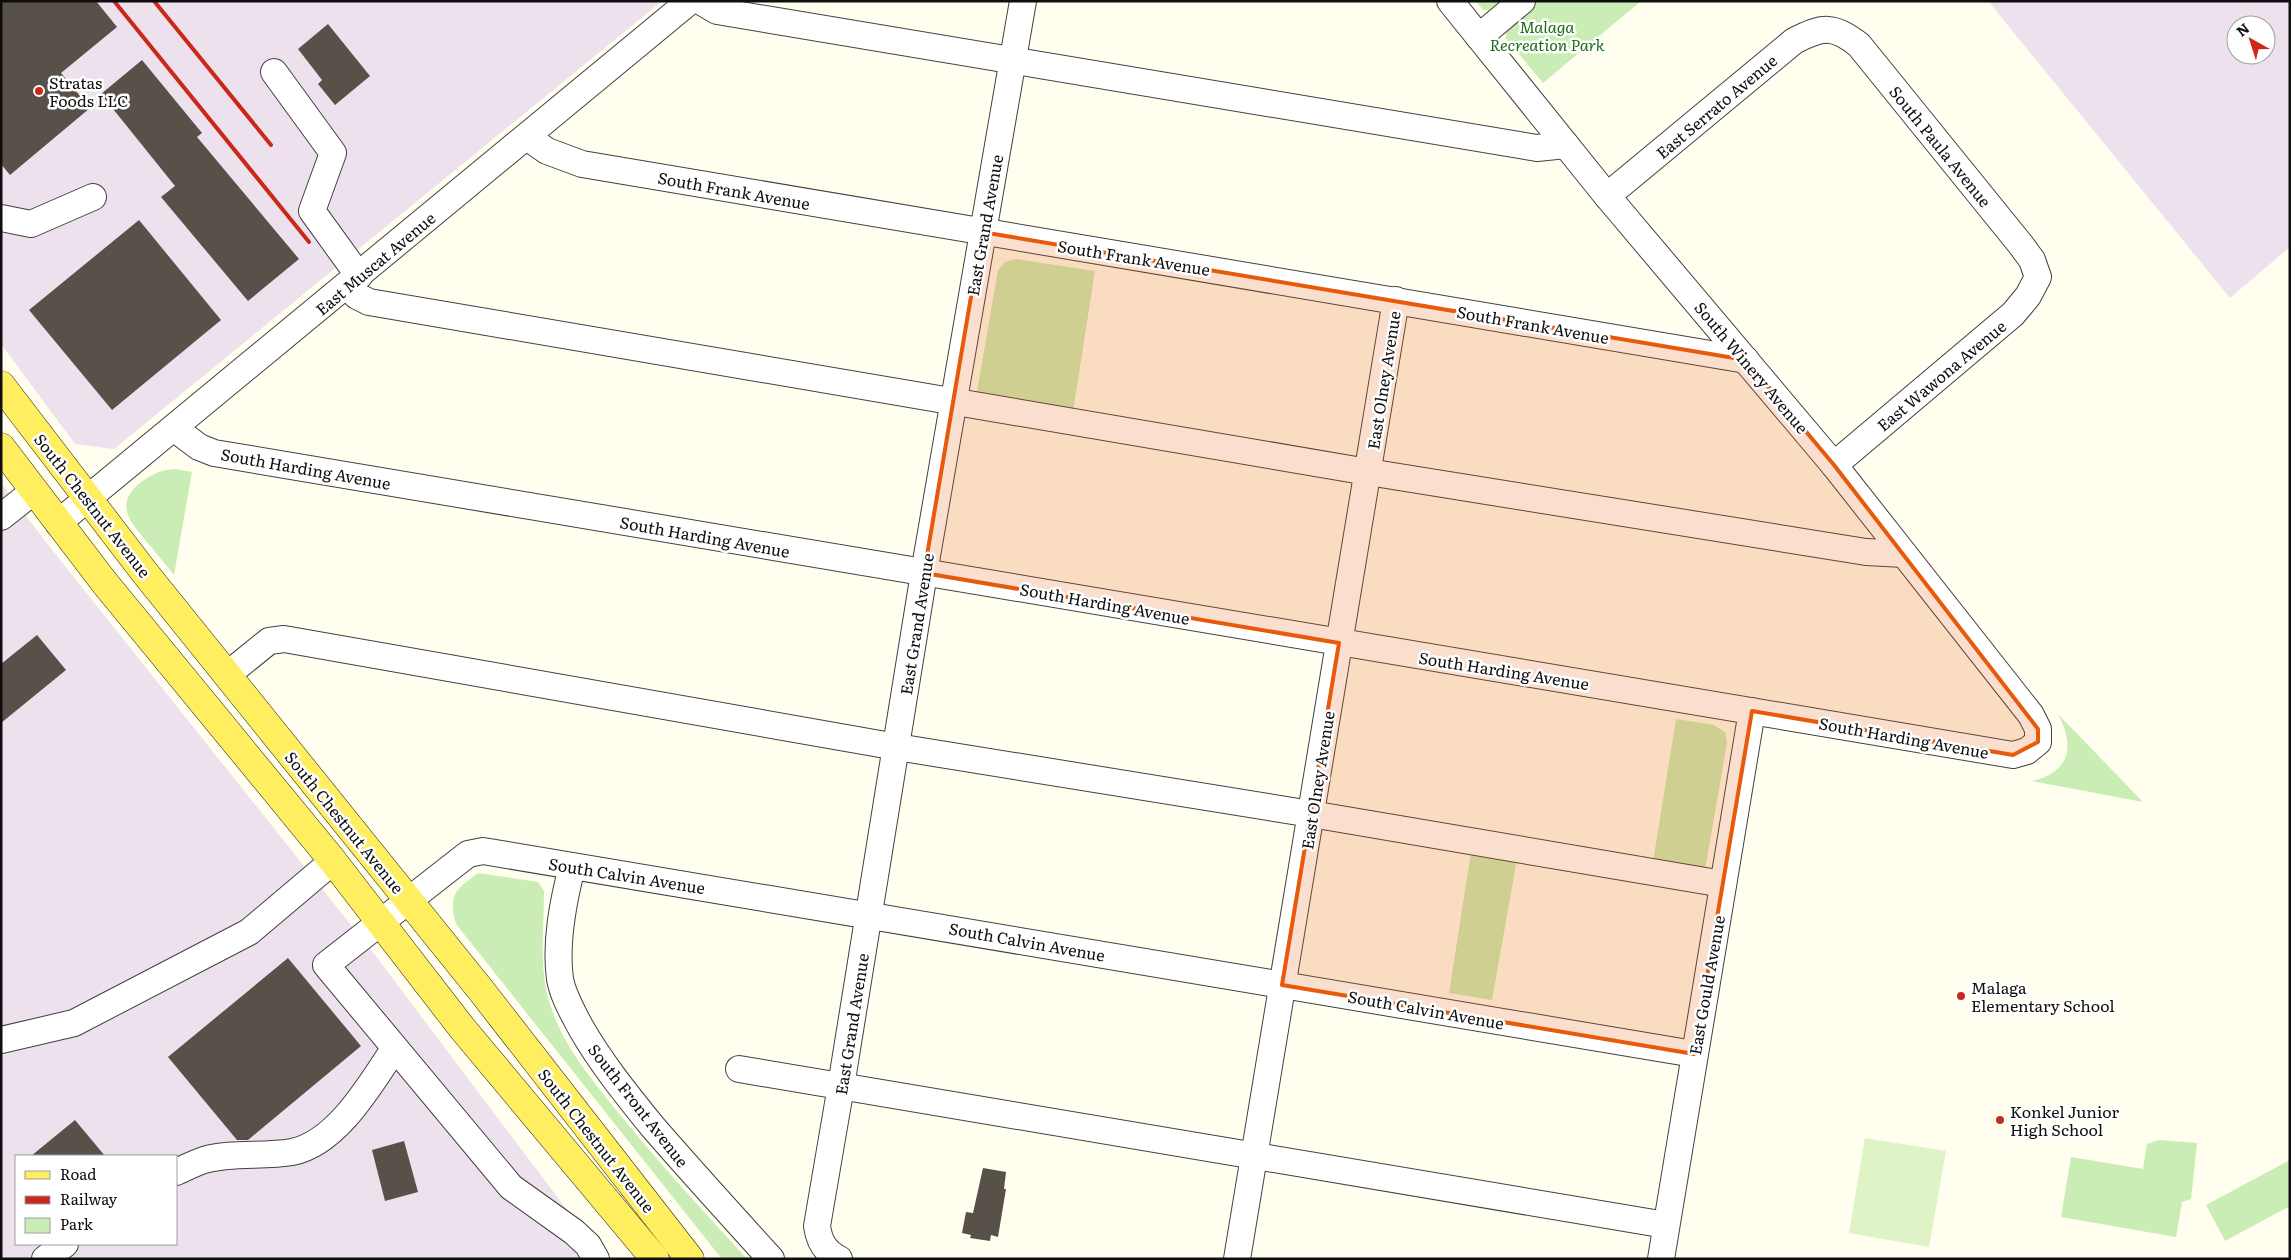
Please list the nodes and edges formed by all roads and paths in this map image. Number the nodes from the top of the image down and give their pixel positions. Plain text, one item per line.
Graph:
1 (690, 1) edge
2 (700, 1) edge
3 (1023, 1) edge
4 (1450, 1) edge
5 (1522, 1) edge
6 (1830, 28) joint
7 (1479, 37) junction
8 (1014, 60) junction
9 (274, 72) dead end
10 (527, 137) junction
11 (1566, 145) junction
12 (1607, 196) junction
13 (93, 197) dead end
14 (1, 218) edge
15 (982, 232) junction
16 (2038, 276) joint
17 (353, 281) junction
18 (1396, 300) junction
19 (1746, 360) junction
20 (1, 385) edge
21 (953, 402) junction
22 (175, 429) junction
23 (1, 447) edge
24 (1834, 465) junction
25 (1368, 472) junction
26 (34, 491) junction
27 (88, 499) junction
28 (1, 517) edge
29 (58, 523) junction
30 (1904, 554) junction
31 (924, 573) junction
32 (1339, 643) junction
33 (227, 675) junction
34 (1752, 711) junction
35 (2038, 742) joint
36 (897, 747) junction
37 (1312, 814) junction
38 (333, 861) junction
39 (572, 867) junction
40 (1723, 884) junction
41 (408, 900) junction
42 (869, 915) junction
43 (380, 921) junction
44 (1282, 985) junction
45 (1, 1040) edge
46 (394, 1049) junction
47 (1694, 1054) junction
48 (739, 1069) dead end
49 (841, 1086) junction
50 (1254, 1155) junction
51 (178, 1171) edge
52 (1666, 1225) junction
53 (64, 1245) edge
54 (831, 1253) edge
55 (45, 1259) edge
56 (596, 1259) edge
57 (655, 1259) edge
58 (690, 1259) edge
59 (771, 1259) edge
60 (1238, 1259) edge
61 (1661, 1259) edge

1 - 10 street, East Muscat Avenue
2 - 8 street
3 - 8 street, East Grand Avenue
4 - 7 street, South Winery Avenue
5 - 7 street
6 - 12 street, East Serrato Avenue
6 - 16 street, South Paula Avenue
7 - 11 street, South Winery Avenue
8 - 11 street
8 - 15 street, East Grand Avenue
9 - 17 street
10 - 15 street, South Frank Avenue
10 - 17 street, East Muscat Avenue
11 - 12 street, South Winery Avenue
12 - 19 street, South Winery Avenue
13 - 14 street
15 - 18 street, South Frank Avenue
15 - 21 street, East Grand Avenue
16 - 24 street, East Wawona Avenue
17 - 21 street
17 - 22 street, East Muscat Avenue
18 - 19 street, South Frank Avenue
18 - 25 street, East Olney Avenue
19 - 24 street, South Winery Avenue
20 - 27 main road, South Chestnut Avenue
21 - 25 street
21 - 31 street, East Grand Avenue
22 - 27 street, East Muscat Avenue
22 - 31 street, South Harding Avenue
23 - 26 main road, South Chestnut Avenue
24 - 30 street, South Winery Avenue
25 - 30 street
25 - 32 street, East Olney Avenue
26 - 28 street
26 - 29 main road, South Chestnut Avenue
27 - 29 street, East Muscat Avenue
27 - 33 main road, South Chestnut Avenue
29 - 38 main road, South Chestnut Avenue
30 - 35 street, South Winery Avenue
31 - 32 street, South Harding Avenue
31 - 36 street, East Grand Avenue
32 - 34 street, South Harding Avenue
32 - 37 street, East Olney Avenue
33 - 36 street
33 - 41 main road, South Chestnut Avenue
34 - 35 street, South Harding Avenue
34 - 40 street, East Gould Avenue
36 - 37 street
36 - 42 street, East Grand Avenue
37 - 40 street
37 - 44 street, East Olney Avenue
38 - 43 main road, South Chestnut Avenue
38 - 45 street
39 - 41 street, South Calvin Avenue
39 - 42 street, South Calvin Avenue
39 - 59 street, South Front Avenue
40 - 47 street, East Gould Avenue
41 - 43 street, South Calvin Avenue
41 - 58 main road, South Chestnut Avenue
42 - 44 street, South Calvin Avenue
42 - 49 street, East Grand Avenue
43 - 46 street, South Calvin Avenue
43 - 57 main road, South Chestnut Avenue
44 - 47 street, South Calvin Avenue
44 - 50 street, East Olney Avenue
46 - 51 street
46 - 56 street
47 - 52 street, East Gould Avenue
48 - 49 street
49 - 50 street
49 - 54 street, East Grand Avenue
50 - 52 street
50 - 60 street, East Olney Avenue
52 - 61 street, East Gould Avenue
53 - 55 street

